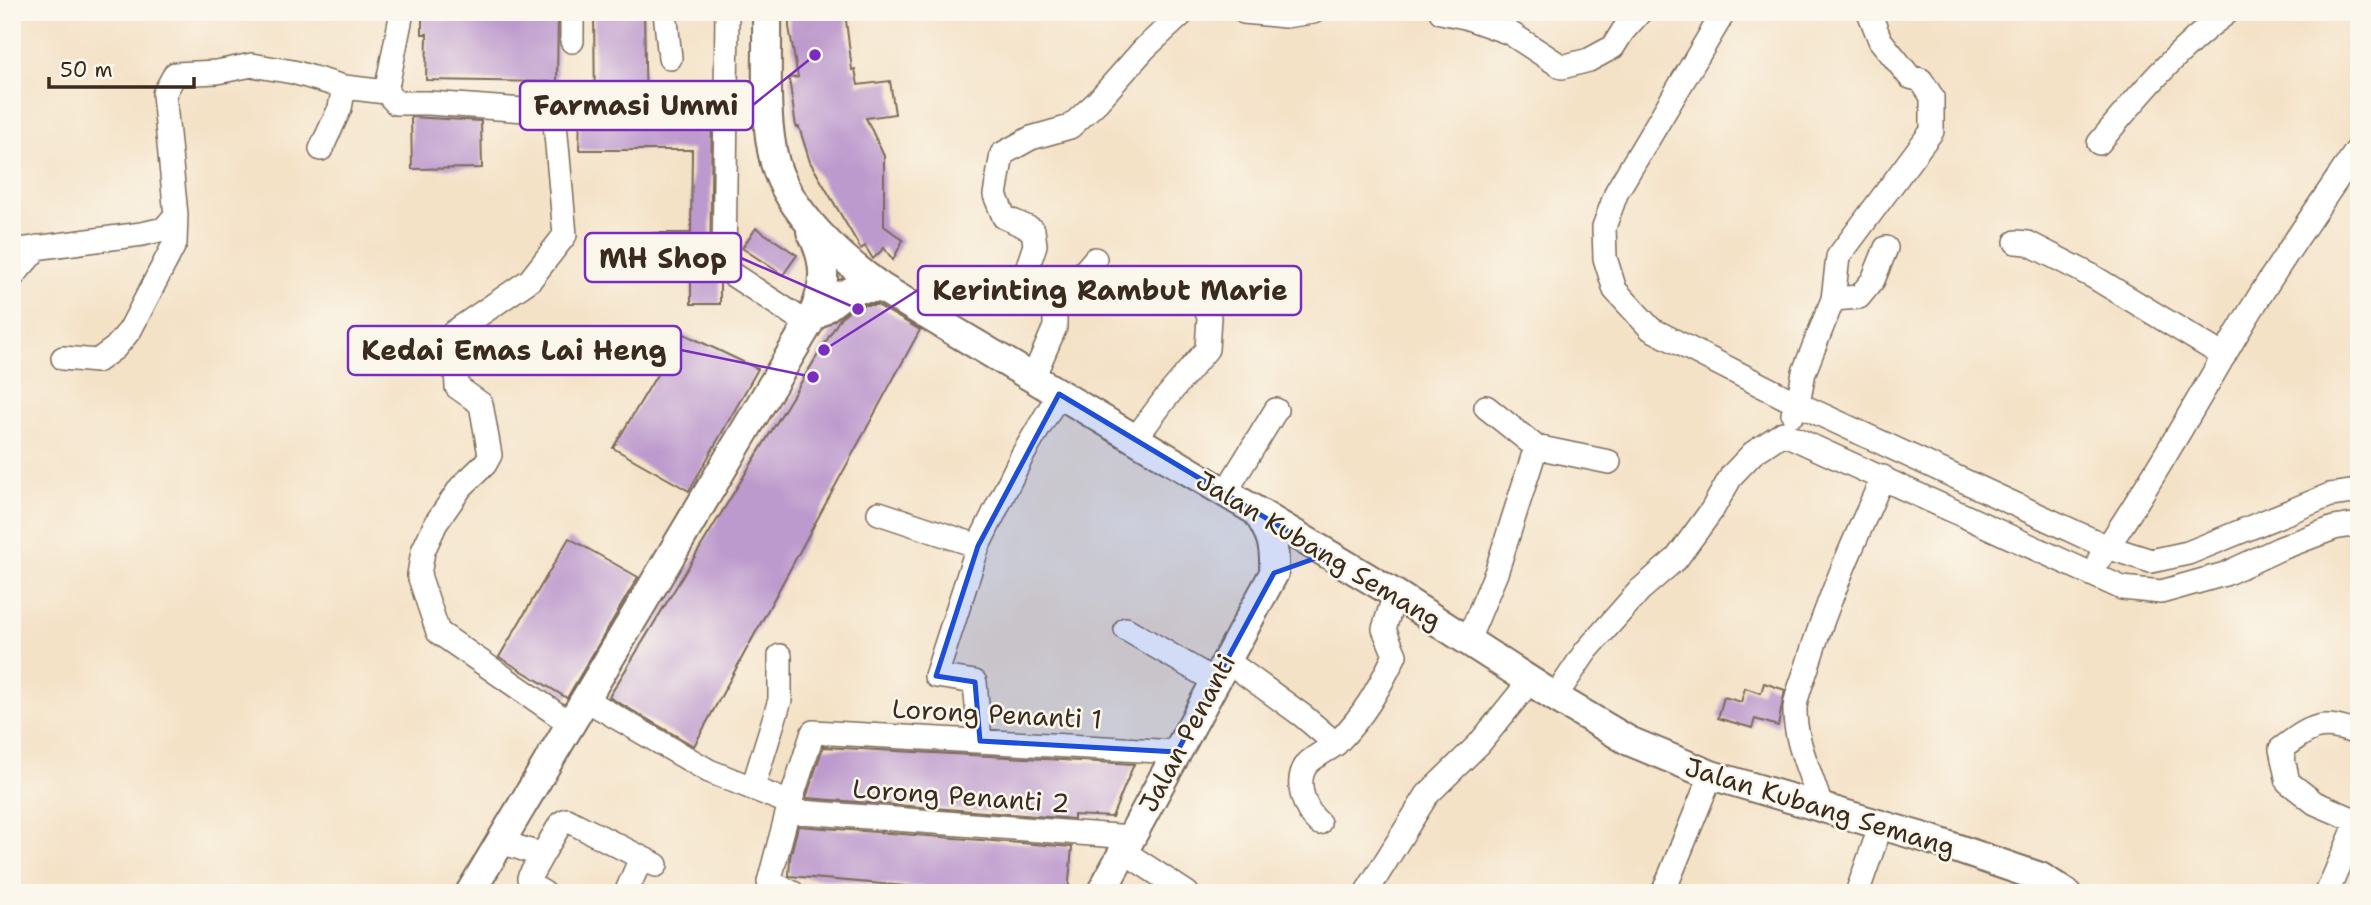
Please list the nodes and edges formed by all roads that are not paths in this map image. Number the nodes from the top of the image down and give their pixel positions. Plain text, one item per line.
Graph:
1 (402, 12) edge
2 (572, 12) edge
3 (665, 12) edge
4 (727, 12) edge
5 (767, 12) edge
6 (1184, 12) edge
7 (1244, 12) edge
8 (1313, 12) edge
9 (1441, 12) edge
10 (1640, 12) edge
11 (1724, 12) edge
12 (1870, 12) edge
13 (2228, 12) edge
14 (572, 41) dead end
15 (670, 58) dead end
16 (344, 87) junction
17 (386, 92) junction
18 (660, 103) dead end
19 (727, 103) junction
20 (2099, 142) dead end
21 (2359, 147) edge
22 (321, 149) dead end
23 (176, 215) junction
24 (804, 215) junction
25 (2015, 242) dead end
26 (37, 247) junction
27 (1886, 248) dead end
28 (12, 251) edge
29 (1095, 258) dead end
30 (12, 276) edge
31 (1195, 283) dead end
32 (882, 288) junction
33 (1063, 296) junction
34 (1833, 299) junction
35 (810, 321) junction
36 (2224, 356) junction
37 (63, 358) dead end
38 (1033, 378) junction
39 (1059, 394) junction
40 (1798, 404) junction
41 (1486, 407) dead end
42 (1276, 410) dead end
43 (1783, 433) junction
44 (1135, 439) junction
45 (1536, 447) junction
46 (1609, 462) dead end
47 (1883, 477) junction
48 (2359, 491) edge
49 (1225, 493) junction
50 (1256, 512) junction
51 (879, 513) dead end
52 (2359, 524) edge
53 (978, 546) junction
54 (2108, 547) junction
55 (1341, 563) junction
56 (1274, 573) junction
57 (2091, 573) junction
58 (1395, 594) junction
59 (1126, 629) dead end
60 (1468, 640) junction
61 (780, 656) dead end
62 (1221, 671) junction
63 (1531, 681) junction
64 (1555, 697) junction
65 (585, 699) junction
66 (571, 724) junction
67 (2359, 734) edge
68 (980, 741) junction
69 (1336, 744) junction
70 (1177, 752) junction
71 (1711, 775) junction
72 (753, 787) junction
73 (789, 807) junction
74 (1821, 807) junction
75 (2358, 820) edge
76 (1319, 823) dead end
77 (1881, 825) junction
78 (500, 842) junction
79 (1127, 844) junction
80 (542, 855) junction
81 (1185, 892) edge
82 (470, 893) edge
83 (544, 893) edge
84 (626, 893) edge
85 (793, 893) edge
86 (1101, 893) edge
87 (1366, 893) edge
88 (1663, 893) edge
89 (1857, 893) edge
90 (2066, 893) edge
91 (2327, 893) edge

1 - 17 street
2 - 14 street
3 - 15 street
4 - 19 street
5 - 24 main road, Jalan Kubang Semang
6 - 33 street
7 - 8 street
9 - 10 street
11 - 40 street
12 - 34 street
13 - 20 street
16 - 17 street
16 - 22 street
16 - 23 street
17 - 66 street
18 - 19 street
19 - 35 street
21 - 36 street
23 - 26 street
23 - 37 street
24 - 32 main road, Jalan Kubang Semang
24 - 35 main road
25 - 36 street
26 - 28 street
26 - 30 street
27 - 34 street
29 - 33 street
31 - 44 street
32 - 35 main road
32 - 38 main road, Jalan Kubang Semang
33 - 38 street
34 - 40 street
35 - 65 main road
36 - 54 street
38 - 39 main road, Jalan Kubang Semang
39 - 44 main road, Jalan Kubang Semang
39 - 53 street
40 - 43 street
40 - 54 street
41 - 45 street
42 - 49 street
43 - 47 street
43 - 64 street
44 - 49 main road, Jalan Kubang Semang
45 - 46 street
45 - 60 street
47 - 57 street
47 - 74 street
48 - 54 street
49 - 50 main road, Jalan Kubang Semang
50 - 55 main road, Jalan Kubang Semang
50 - 56 main road
51 - 53 street
52 - 57 street
53 - 68 street
54 - 57 street
55 - 56 main road
55 - 58 main road, Jalan Kubang Semang
56 - 62 main road, Jalan Penanti
58 - 60 main road, Jalan Kubang Semang
58 - 69 street
59 - 62 street
60 - 63 main road, Jalan Kubang Semang
61 - 72 street
62 - 69 street
62 - 70 main road, Jalan Penanti
63 - 64 main road, Jalan Kubang Semang
63 - 87 street
64 - 71 main road, Jalan Kubang Semang
65 - 66 main road
65 - 72 street, Lorong Penanti 2
66 - 78 main road
67 - 75 street
68 - 70 street, Lorong Penanti 1
68 - 73 street, Lorong Penanti 1
69 - 76 street
70 - 79 main road, Jalan Penanti
71 - 74 main road, Jalan Kubang Semang
71 - 88 street
72 - 73 street, Lorong Penanti 2
73 - 79 street, Lorong Penanti 2
73 - 85 street
74 - 77 main road, Jalan Kubang Semang
75 - 91 street
77 - 89 street
77 - 90 main road, Jalan Kubang Semang
78 - 80 street
78 - 82 main road
79 - 81 street
79 - 86 main road, Jalan Penanti
80 - 83 street
80 - 84 street

